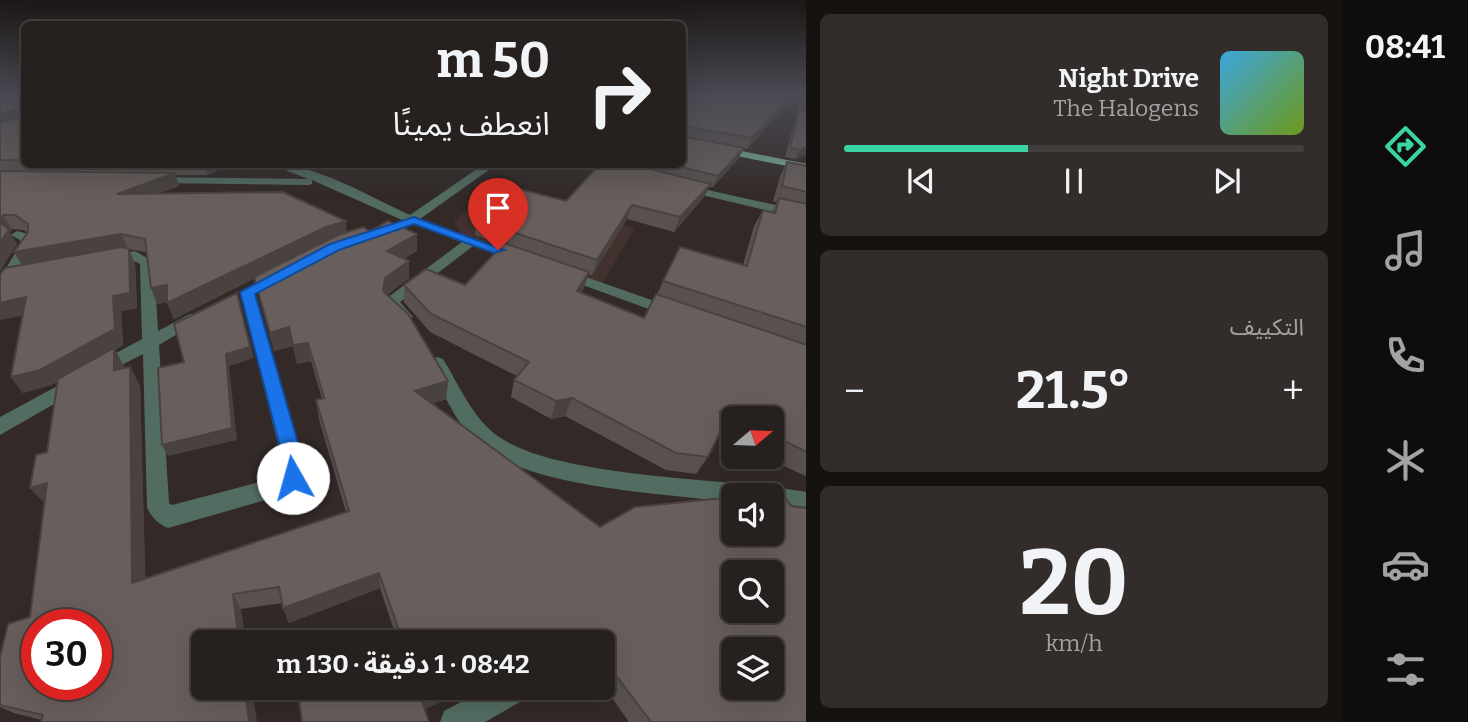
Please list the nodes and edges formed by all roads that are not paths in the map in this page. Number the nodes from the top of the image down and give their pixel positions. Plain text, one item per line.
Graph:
1 (686, 135) edge
2 (686, 143) edge
3 (806, 158) edge
4 (806, 167) edge
5 (287, 168) edge
6 (487, 168) edge
7 (602, 168) edge
8 (638, 177) edge
9 (136, 180) edge
10 (328, 182) junction
11 (677, 186) edge
12 (806, 216) edge
13 (414, 221) junction
14 (387, 229) edge
15 (17, 234) edge
16 (472, 241) junction
17 (87, 263) edge
18 (33, 273) edge
19 (3, 284) edge
20 (247, 292) dead end
21 (211, 310) edge
22 (691, 318) edge
23 (151, 340) junction
24 (0, 426) edge
25 (721, 490) edge
26 (784, 499) edge
27 (806, 502) edge
28 (495, 700) edge
29 (454, 722) edge

1 - 3 main road
2 - 4 main road
5 - 10 street
6 - 13 street
7 - 8 street
9 - 10 street
10 - 13 street
11 - 12 street
13 - 14 street
13 - 16 street
15 - 19 street
16 - 22 street
16 - 25 street
17 - 23 street
18 - 19 street
20 - 23 street
21 - 23 street
23 - 24 street
26 - 27 street
28 - 29 street

